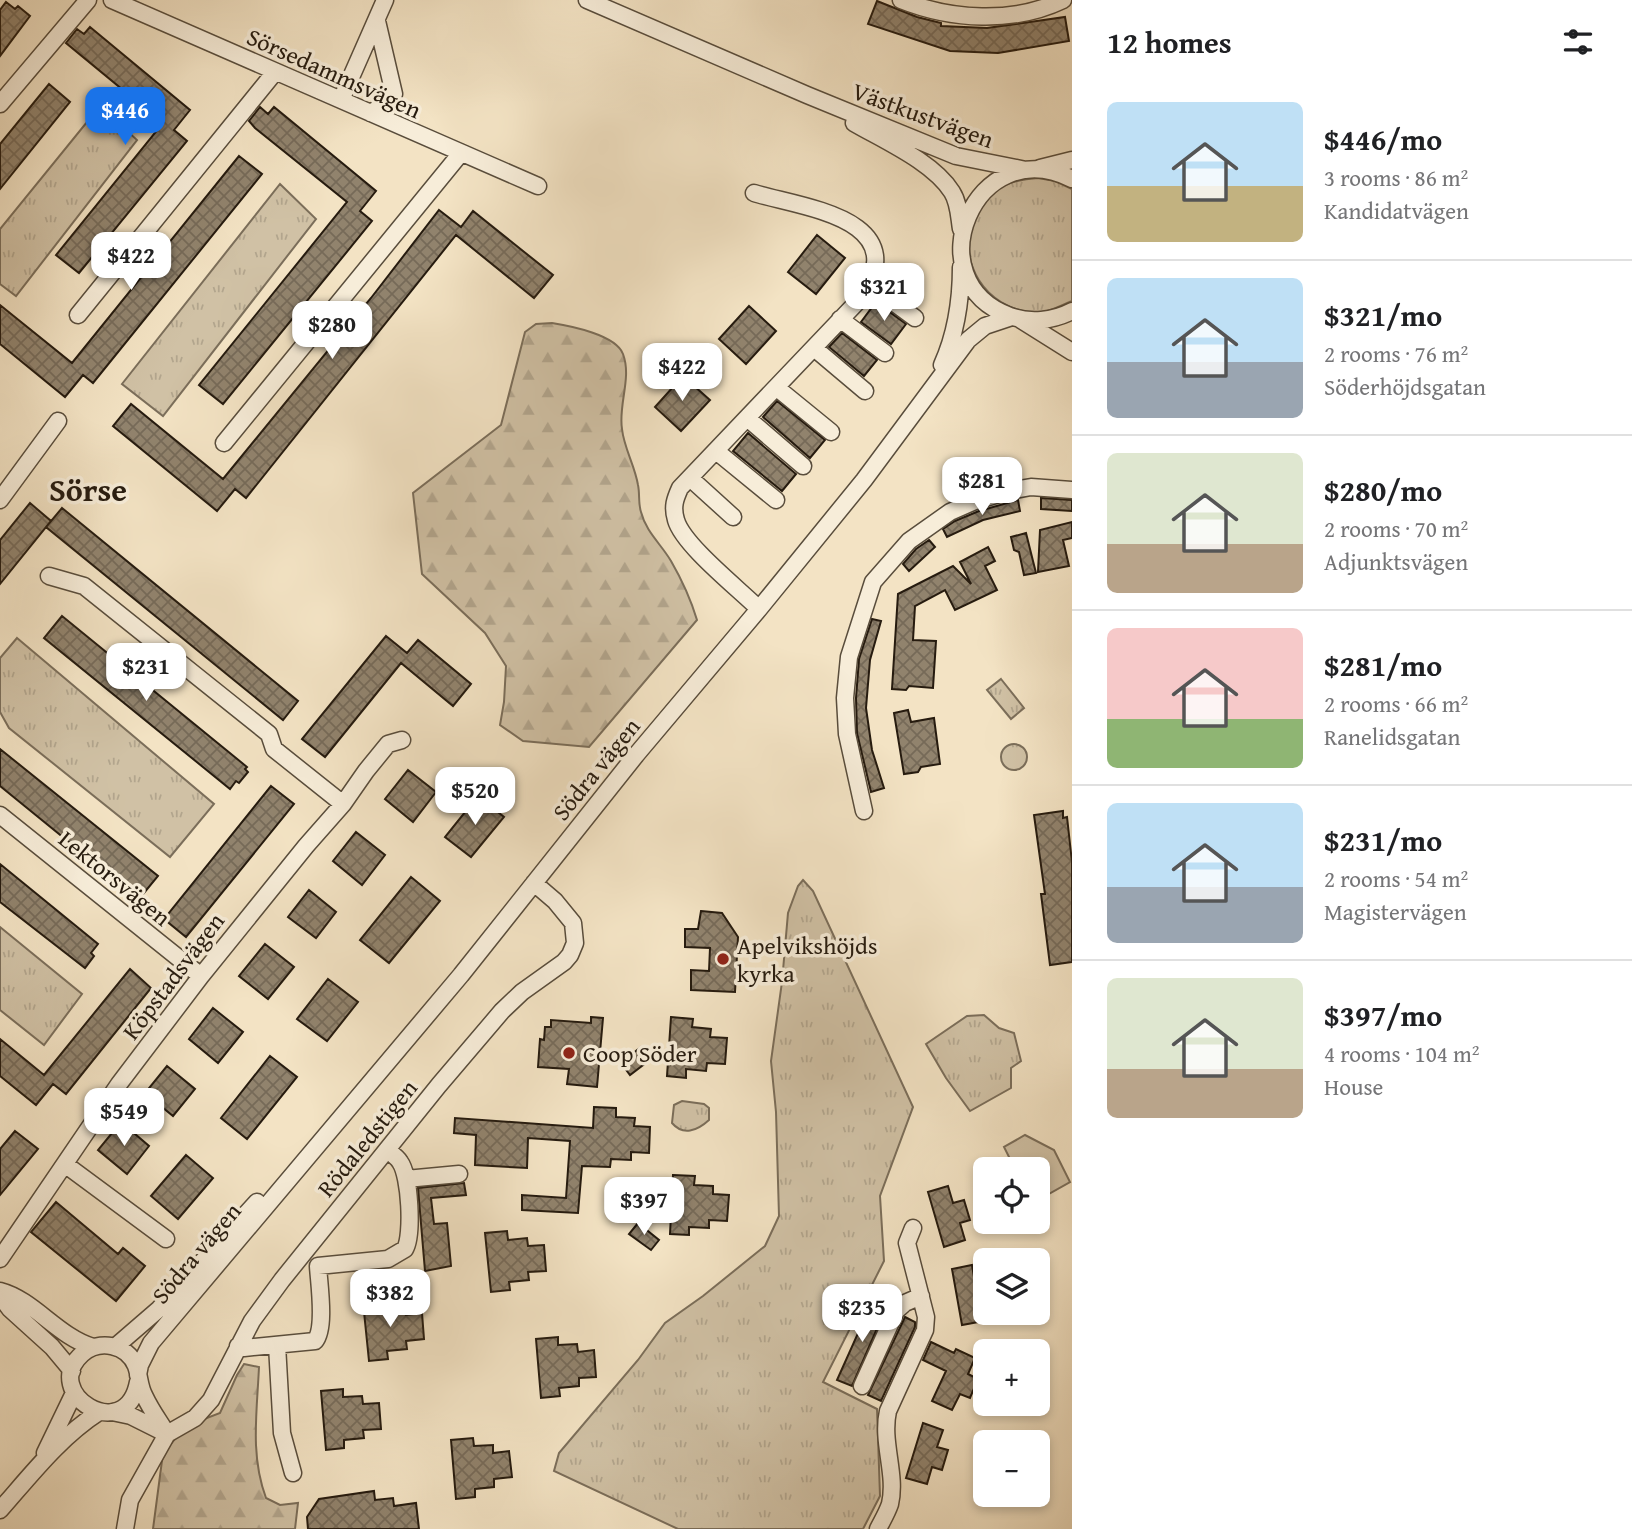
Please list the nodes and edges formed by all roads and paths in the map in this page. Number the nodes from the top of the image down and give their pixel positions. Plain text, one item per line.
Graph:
1 (88, 0) edge
2 (112, 0) edge
3 (587, 0) edge
4 (901, 0) edge
5 (1063, 0) edge
6 (386, 1) edge
7 (1036, 4) edge
8 (377, 21) junction
9 (275, 72) junction
10 (807, 95) junction
11 (341, 100) junction
12 (0, 104) edge
13 (370, 113) junction
14 (461, 153) junction
15 (1072, 160) edge
16 (1030, 170) junction
17 (1072, 179) edge
18 (538, 186) dead end
19 (754, 193) dead end
20 (961, 235) junction
21 (961, 254) junction
22 (870, 285) junction
23 (1072, 311) edge
24 (78, 315) dead end
25 (915, 318) dead end
26 (1016, 318) junction
27 (840, 319) junction
28 (814, 348) junction
29 (1072, 352) edge
30 (885, 353) dead end
31 (776, 388) junction
32 (864, 391) dead end
33 (926, 398) junction
34 (747, 418) junction
35 (58, 421) dead end
36 (831, 432) dead end
37 (224, 443) dead end
38 (716, 451) junction
39 (803, 466) dead end
40 (690, 478) junction
41 (1072, 490) edge
42 (0, 500) edge
43 (776, 500) dead end
44 (733, 517) dead end
45 (49, 576) dead end
46 (760, 609) junction
47 (402, 740) dead end
48 (343, 804) junction
49 (864, 811) dead end
50 (0, 815) edge
51 (534, 883) junction
52 (201, 976) junction
53 (388, 1151) junction
54 (66, 1165) junction
55 (299, 1166) junction
56 (459, 1174) dead end
57 (406, 1179) junction
58 (913, 1228) dead end
59 (166, 1239) dead end
60 (306, 1252) junction
61 (0, 1259) edge
62 (318, 1266) junction
63 (0, 1291) edge
64 (0, 1296) edge
65 (921, 1296) junction
66 (276, 1345) junction
67 (238, 1346) junction
68 (93, 1347) junction
69 (115, 1347) junction
70 (72, 1371) junction
71 (138, 1378) junction
72 (862, 1386) dead end
73 (74, 1393) junction
74 (104, 1412) junction
75 (167, 1434) junction
76 (40, 1465) junction
77 (293, 1473) dead end
78 (0, 1510) edge
79 (125, 1529) edge
80 (878, 1529) edge

1 - 12 street
2 - 9 street, Sörsedammsvägen
3 - 10 street, Västkustvägen
4 - 7 street
5 - 7 street
6 - 8 street
8 - 11 street
8 - 13 street
9 - 11 street, Sörsedammsvägen
9 - 24 street
10 - 16 street, Västkustvägen
10 - 20 street, Västkustvägen
11 - 13 street, Sörsedammsvägen
13 - 14 street, Sörsedammsvägen
14 - 18 street, Sörsedammsvägen
14 - 37 street
15 - 16 street, Västkustvägen
16 - 17 street
16 - 20 street
19 - 22 street
20 - 21 street, Västkustvägen
21 - 26 street
21 - 33 street, Södra vägen
22 - 25 street
22 - 27 street
23 - 26 street, Södra vägen
26 - 29 street
26 - 33 street, Södra vägen
27 - 28 street
27 - 30 street
28 - 31 street
28 - 32 street
31 - 34 street
31 - 36 street
33 - 46 street, Södra vägen
34 - 38 street
34 - 39 street
35 - 42 street
38 - 40 street
38 - 43 street
40 - 44 street
40 - 46 street
41 - 49 street
45 - 48 street
46 - 51 street, Södra vägen
47 - 48 street, Köpstadsvägen
48 - 52 street, Köpstadsvägen
50 - 52 street, Lektorsvägen
51 - 53 street, Rödaledstigen
51 - 55 street, Södra vägen
52 - 54 street, Köpstadsvägen
53 - 57 street
53 - 60 street, Rödaledstigen
54 - 59 street
54 - 61 street, Köpstadsvägen
55 - 69 street, Södra vägen
55 - 71 street, Södra vägen
56 - 57 street
57 - 62 street
58 - 65 street
60 - 62 street
60 - 67 street, Rödaledstigen
62 - 66 street
63 - 68 street
64 - 70 street
65 - 72 street
65 - 80 street
66 - 67 street
66 - 77 street
67 - 75 street, Rödaledstigen
68 - 69 street
68 - 70 street
69 - 71 street
70 - 73 street
71 - 74 street
71 - 75 street
73 - 74 street
73 - 76 street
74 - 75 street
74 - 76 street
75 - 79 street
76 - 78 street

